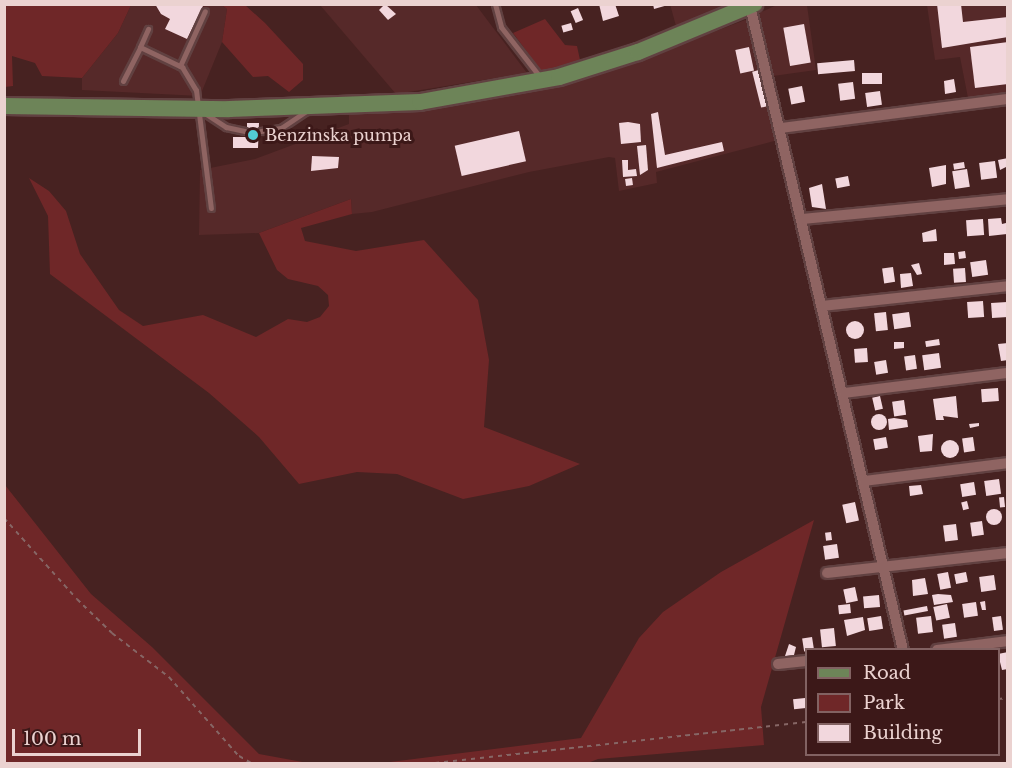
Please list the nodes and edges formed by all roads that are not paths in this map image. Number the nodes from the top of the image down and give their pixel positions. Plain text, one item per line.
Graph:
1 (496, 5) edge
2 (752, 5) edge
3 (206, 11) dead end
4 (148, 29) dead end
5 (140, 47) junction
6 (180, 66) junction
7 (123, 81) dead end
8 (543, 81) junction
9 (1008, 99) edge
10 (4, 106) edge
11 (313, 107) junction
12 (197, 109) junction
13 (781, 128) junction
14 (245, 131) dead end
15 (261, 131) dead end
16 (1008, 199) edge
17 (211, 208) dead end
18 (802, 219) junction
19 (1008, 286) edge
20 (822, 306) junction
21 (1008, 373) edge
22 (844, 393) junction
23 (1008, 464) edge
24 (864, 480) junction
25 (1008, 552) edge
26 (885, 565) junction
27 (826, 573) dead end
28 (1008, 641) edge
29 (903, 648) edge
30 (953, 648) edge
31 (805, 662) edge
32 (778, 664) dead end

1 - 8 lane
2 - 8 main road
2 - 13 street
3 - 6 lane
4 - 5 lane
5 - 6 lane
5 - 7 lane
6 - 12 lane
8 - 11 main road
9 - 13 street
10 - 12 main road
11 - 12 main road
11 - 15 lane
12 - 14 lane
12 - 17 lane
13 - 18 street
16 - 18 street
18 - 20 street
19 - 20 street
20 - 22 street
21 - 22 street
22 - 24 street
23 - 24 street
24 - 26 street
25 - 26 street
26 - 27 street
26 - 29 street
28 - 30 street
31 - 32 street

